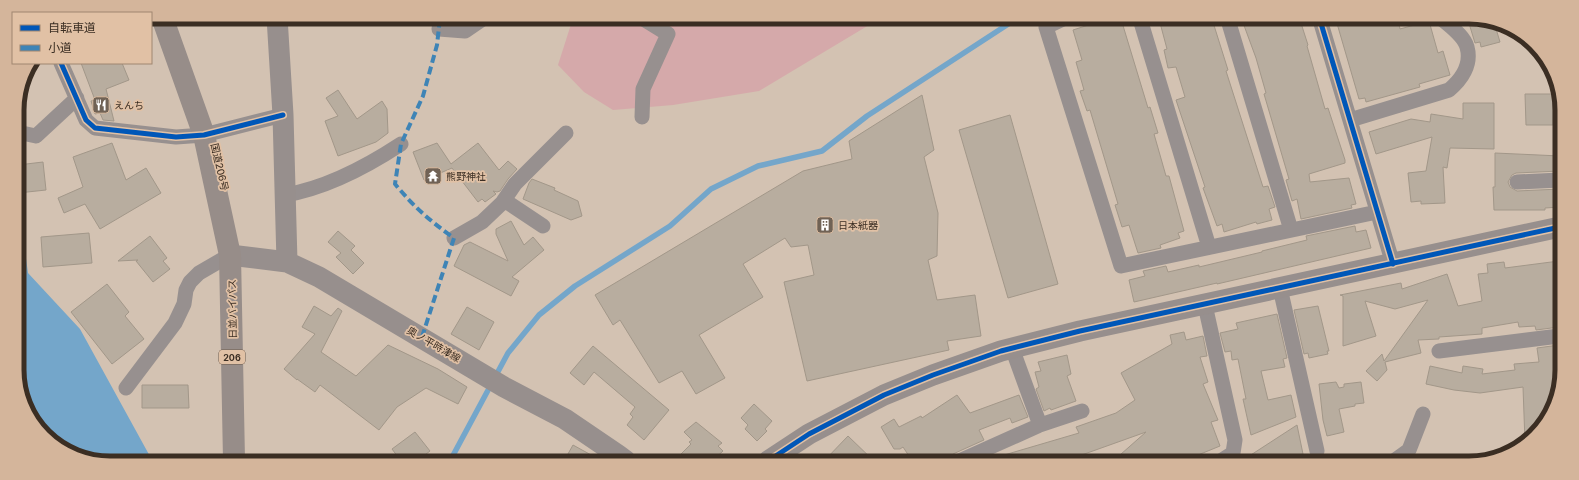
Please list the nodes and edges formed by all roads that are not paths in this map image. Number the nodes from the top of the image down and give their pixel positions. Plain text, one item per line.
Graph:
1 (164, 24) edge
2 (277, 24) edge
3 (475, 24) edge
4 (652, 24) edge
5 (1052, 24) edge
6 (1142, 24) edge
7 (1229, 24) edge
8 (1321, 24) edge
9 (1448, 24) edge
10 (439, 29) dead end
11 (62, 64) edge
12 (77, 98) junction
13 (283, 115) junction
14 (642, 117) dead end
15 (1350, 120) junction
16 (24, 133) edge
17 (566, 133) dead end
18 (204, 135) junction
19 (401, 144) dead end
20 (1555, 180) edge
21 (1517, 182) dead end
22 (285, 195) junction
23 (504, 200) junction
24 (1377, 212) junction
25 (543, 226) dead end
26 (1555, 228) edge
27 (1291, 230) junction
28 (454, 238) dead end
29 (1209, 248) junction
30 (230, 255) junction
31 (287, 262) junction
32 (1393, 264) junction
33 (1280, 288) junction
34 (1205, 305) junction
35 (1555, 336) edge
36 (1012, 348) junction
37 (1439, 351) dead end
38 (126, 388) dead end
39 (1082, 411) dead end
40 (1423, 414) dead end
41 (1040, 425) junction
42 (1317, 451) dead end
43 (234, 456) edge
44 (619, 456) edge
45 (775, 456) edge
46 (970, 456) edge
47 (1228, 456) edge
48 (1401, 456) edge

1 - 18 highway, 国道206号 / 206
2 - 13 street
3 - 10 street
4 - 14 street
5 - 29 street
6 - 29 street
7 - 27 street
8 - 15 street
9 - 15 street
11 - 12 street
12 - 16 street
12 - 18 street
13 - 18 street
13 - 22 street
15 - 24 street
17 - 23 street
18 - 30 highway, 国道206号 / 206
19 - 22 street
20 - 21 street
22 - 31 street
23 - 25 street
23 - 28 street
24 - 27 street
24 - 32 street
26 - 32 street
27 - 29 street
30 - 31 street, 奥ノ平時津線
30 - 38 street
30 - 43 highway, 日並バイパス / 206
31 - 44 street, 奥ノ平時津線
32 - 33 street
33 - 34 street
33 - 42 street
34 - 36 street
34 - 47 street
35 - 37 street
36 - 41 street
36 - 45 street
39 - 41 street
40 - 48 street
41 - 46 street

